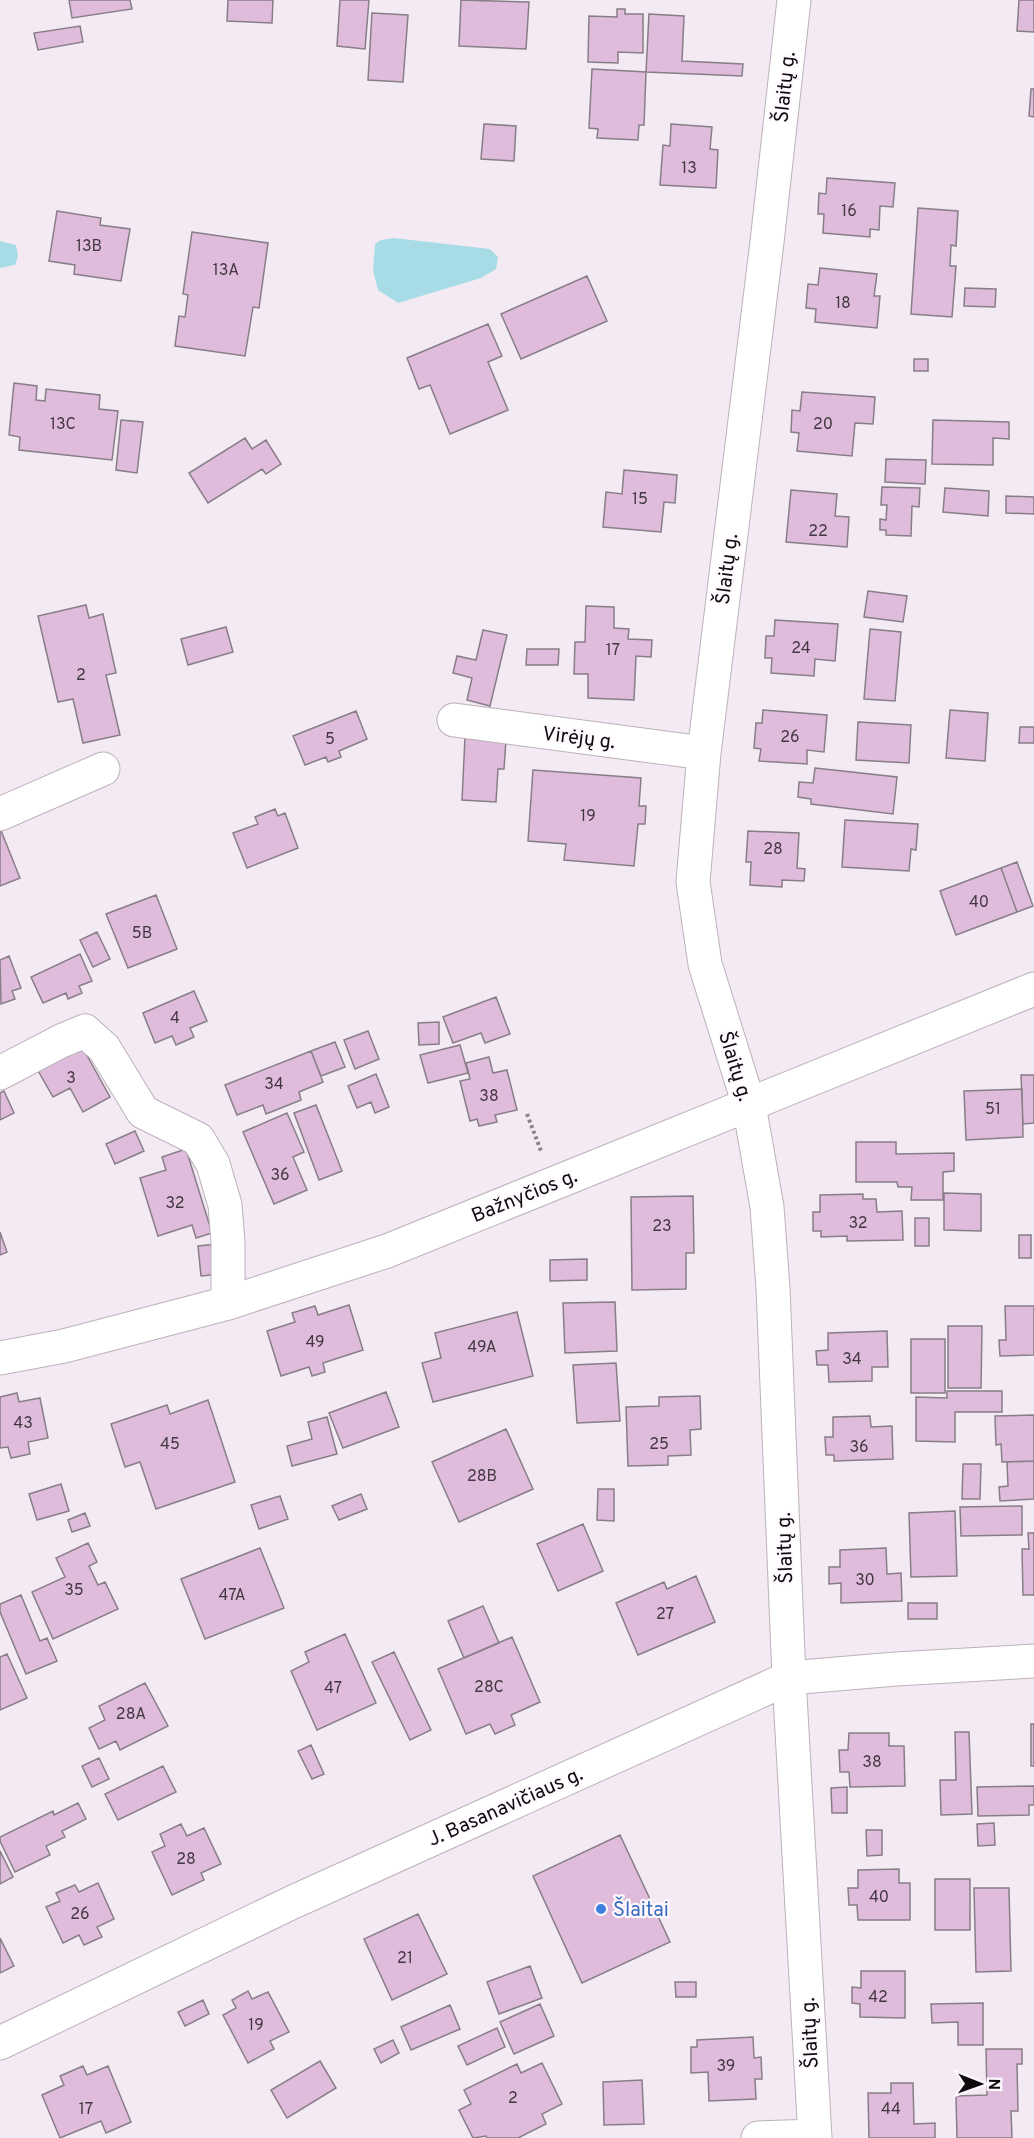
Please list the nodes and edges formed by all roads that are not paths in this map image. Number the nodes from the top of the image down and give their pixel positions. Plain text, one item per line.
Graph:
1 (794, 0) edge
2 (454, 720) dead end
3 (704, 753) junction
4 (103, 769) dead end
5 (0, 814) edge
6 (1034, 989) edge
7 (0, 1073) edge
8 (748, 1105) junction
9 (228, 1303) junction
10 (0, 1358) edge
11 (1034, 1661) edge
12 (789, 1678) junction
13 (0, 2043) edge
14 (815, 2137) edge
15 (758, 2138) edge

1 - 3 street, Šlaitų g.
2 - 3 street, Virėjų g.
3 - 8 street, Šlaitų g.
4 - 5 street
6 - 8 street, Bažnyčios g.
7 - 9 street
8 - 9 street, Bažnyčios g.
8 - 12 street, Šlaitų g.
9 - 10 street, Bažnyčios g.
11 - 12 street, J. Basanavičiaus g.
12 - 13 street, J. Basanavičiaus g.
12 - 14 street, Šlaitų g.
14 - 15 street

